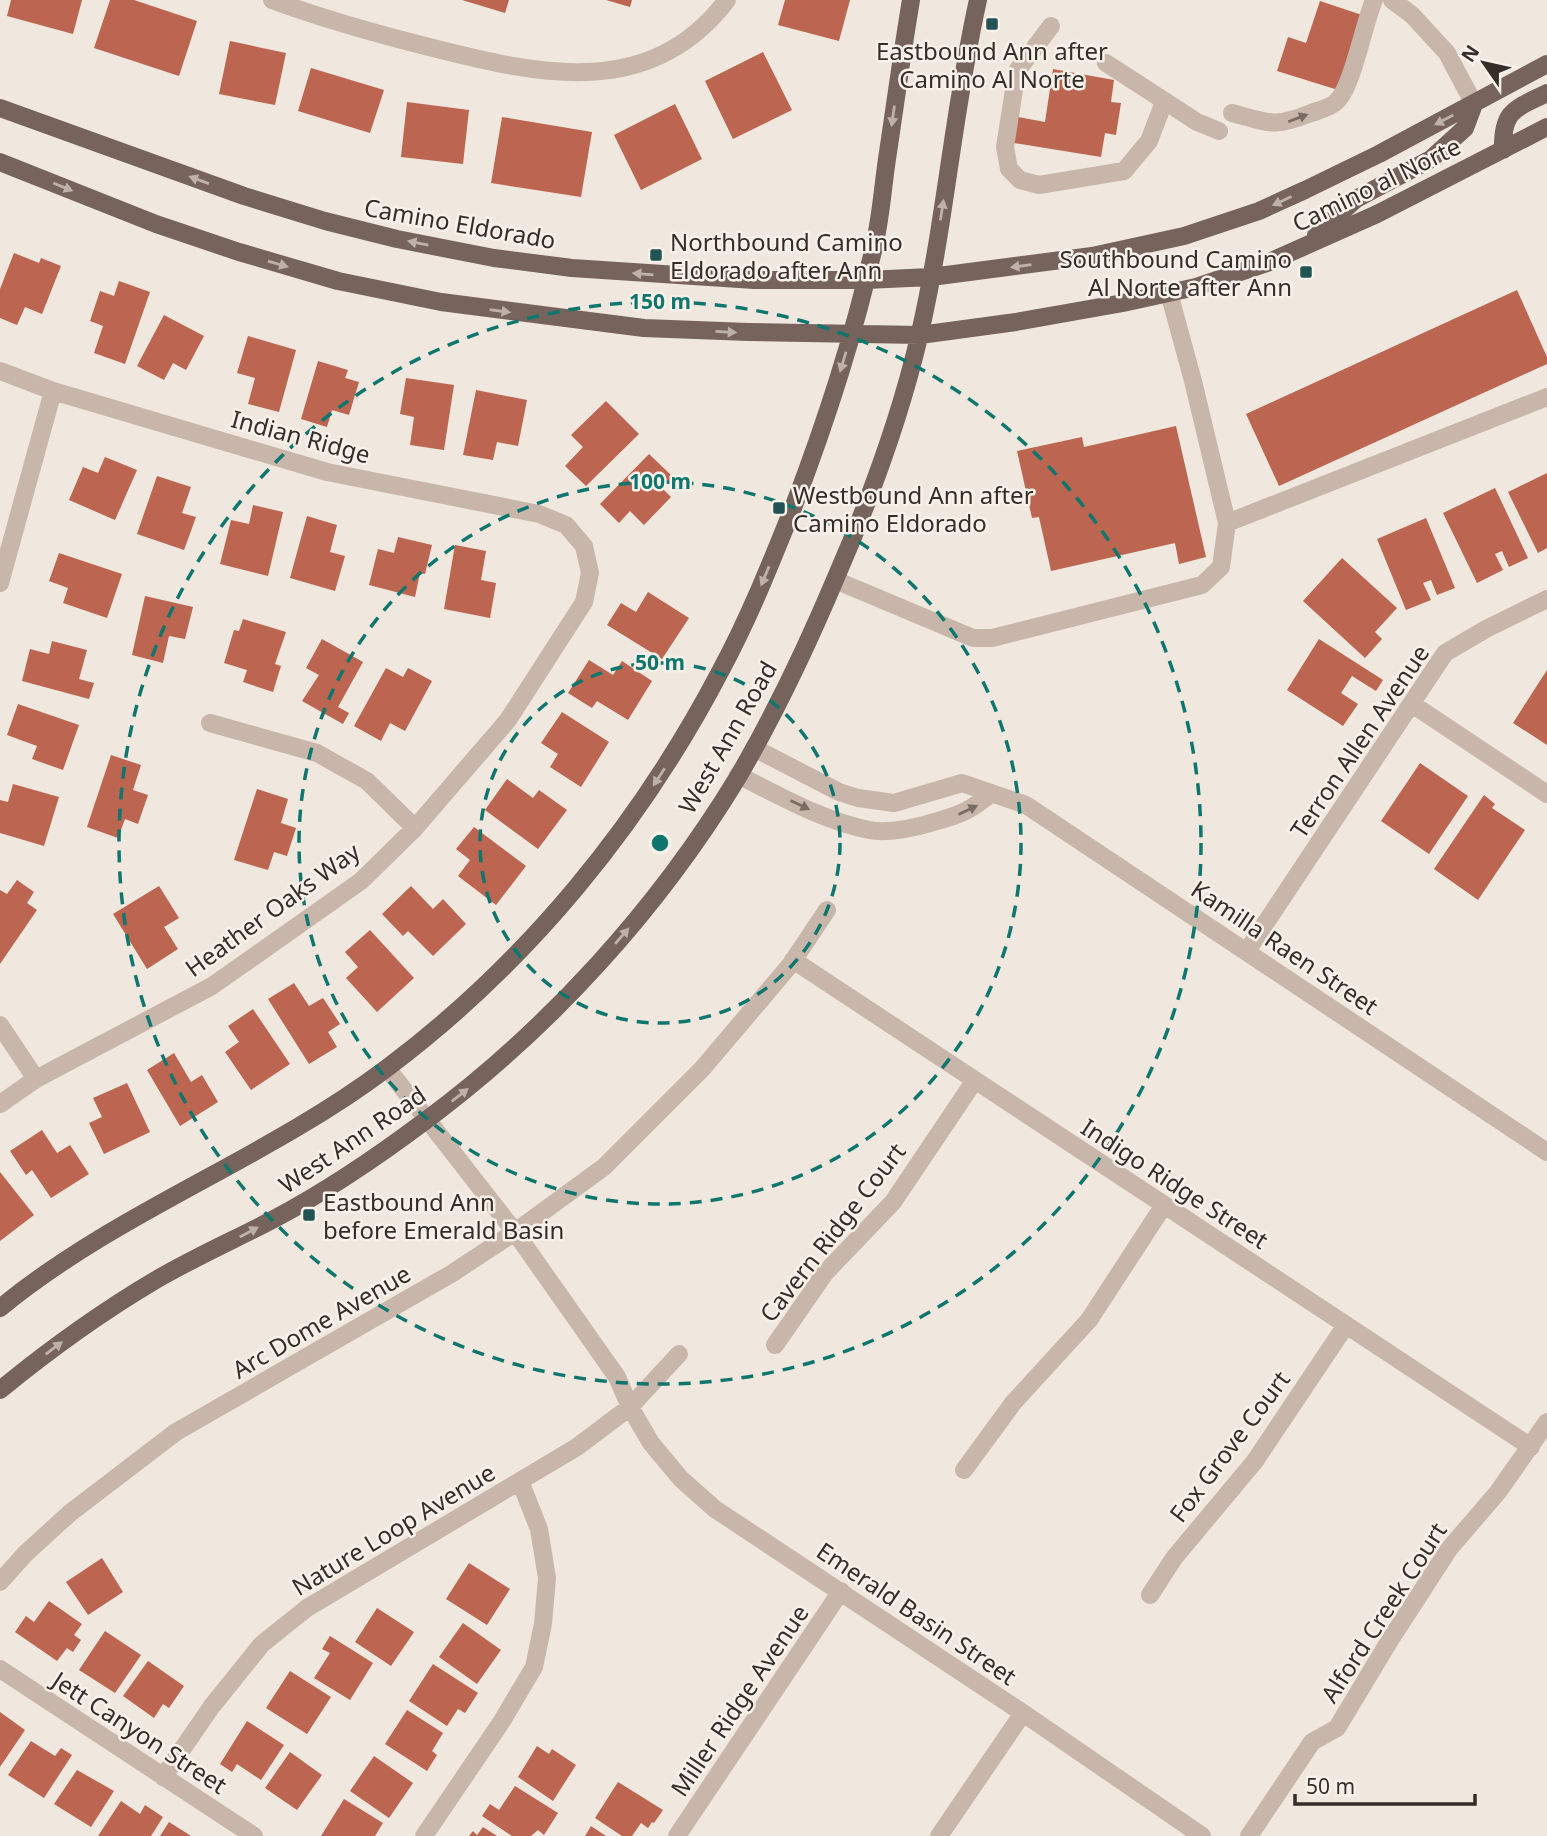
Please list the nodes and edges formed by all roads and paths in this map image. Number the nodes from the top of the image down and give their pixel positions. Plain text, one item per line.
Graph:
1 (272, 0) edge
2 (727, 0) edge
3 (911, 0) edge
4 (978, 0) edge
5 (1374, 0) edge
6 (1392, 0) edge
7 (1051, 26) dead end
8 (1106, 63) dead end
9 (1547, 64) edge
10 (1547, 93) edge
11 (1164, 102) junction
12 (1474, 104) junction
13 (0, 108) edge
14 (1232, 113) dead end
15 (1547, 127) edge
16 (1219, 131) dead end
17 (1503, 150) junction
18 (0, 162) edge
19 (1303, 247) junction
20 (931, 277) junction
21 (866, 280) junction
22 (1169, 293) junction
23 (851, 335) junction
24 (920, 335) junction
25 (0, 371) edge
26 (53, 391) junction
27 (1547, 397) edge
28 (1227, 523) junction
29 (584, 546) joint
30 (835, 580) junction
31 (0, 583) edge
32 (1547, 599) edge
33 (1412, 704) junction
34 (210, 723) dead end
35 (754, 748) junction
36 (738, 775) junction
37 (930, 792) junction
38 (991, 793) junction
39 (1547, 794) edge
40 (942, 820) junction
41 (415, 828) junction
42 (827, 910) dead end
43 (1247, 951) junction
44 (793, 960) junction
45 (0, 1025) edge
46 (387, 1068) junction
47 (36, 1079) junction
48 (975, 1080) junction
49 (0, 1104) edge
50 (428, 1119) junction
51 (1547, 1152) edge
52 (1164, 1205) junction
53 (515, 1232) junction
54 (0, 1308) edge
55 (1346, 1325) junction
56 (775, 1345) dead end
57 (678, 1354) dead end
58 (0, 1390) edge
59 (630, 1407) junction
60 (1547, 1422) edge
61 (1531, 1447) junction
62 (964, 1470) dead end
63 (520, 1481) junction
64 (0, 1582) edge
65 (841, 1591) junction
66 (1150, 1595) dead end
67 (0, 1669) edge
68 (1023, 1713) junction
69 (163, 1777) junction
70 (254, 1836) edge
71 (424, 1836) edge
72 (677, 1836) edge
73 (939, 1836) edge
74 (1202, 1836) edge
75 (1249, 1836) edge

1 - 2 street
3 -> 21 main road, West Ann Road
20 -> 4 main road, West Ann Road
14 -> 5 street
6 - 12 street
7 - 11 street
8 - 11 street
9 - 12 main road, Camino al Norte
10 - 17 main road
11 - 16 street
12 - 19 main road
12 -> 20 main road, Camino al Norte
21 -> 13 main road, Camino Eldorado
15 - 17 main road, Camino al Norte
17 - 19 main road, Camino al Norte
18 -> 23 main road
19 - 22 main road, Camino al Norte
20 - 21 main road, Camino Eldorado
20 - 24 main road, West Ann Road
21 - 23 main road, West Ann Road
22 - 24 main road, Camino al Norte
22 - 28 street
23 - 24 main road, Camino al Norte
23 -> 46 main road, West Ann Road
24 - 30 main road, West Ann Road
25 - 26 street, Indian Ridge
26 - 29 street, Indian Ridge
26 - 31 street
27 - 28 street
28 - 30 street
29 - 41 street, Heather Oaks Way
30 - 35 main road, West Ann Road
32 - 33 street, Terron Allen Avenue
33 - 39 street
33 - 43 street, Terron Allen Avenue
34 - 41 street
35 - 36 main road, West Ann Road
35 - 37 street, Kamilla Raen Street
36 -> 40 street
50 -> 36 main road, West Ann Road
37 - 38 street, Kamilla Raen Street
37 - 40 street
40 -> 38 street
38 - 43 street, Kamilla Raen Street
41 - 47 street, Heather Oaks Way
42 - 44 street, Arc Dome Avenue
43 - 51 street, Kamilla Raen Street
44 - 48 street, Indigo Ridge Street
44 - 53 street, Arc Dome Avenue
45 - 47 street
46 - 50 street, Emerald Basin Street
46 - 54 main road, West Ann Road
47 - 49 street, Heather Oaks Way
48 - 52 street, Indigo Ridge Street
48 - 56 street, Cavern Ridge Court
50 - 53 street, Emerald Basin Street
58 -> 50 main road, West Ann Road
52 - 55 street, Indigo Ridge Street
52 - 62 street
53 - 59 street, Emerald Basin Street
53 - 64 street, Arc Dome Avenue
55 - 61 street, Indigo Ridge Street
55 - 66 street, Fox Grove Court
57 - 59 street, Nature Loop Avenue
59 - 63 street, Nature Loop Avenue
59 - 65 street, Emerald Basin Street
60 - 61 street, Alford Creek Court
61 - 75 street, Alford Creek Court
63 - 69 street, Nature Loop Avenue
63 - 71 street
65 - 68 street, Emerald Basin Street
65 - 72 street, Miller Ridge Avenue
67 - 69 street, Jett Canyon Street
68 - 73 street
68 - 74 street, Emerald Basin Street
69 - 70 street, Jett Canyon Street

